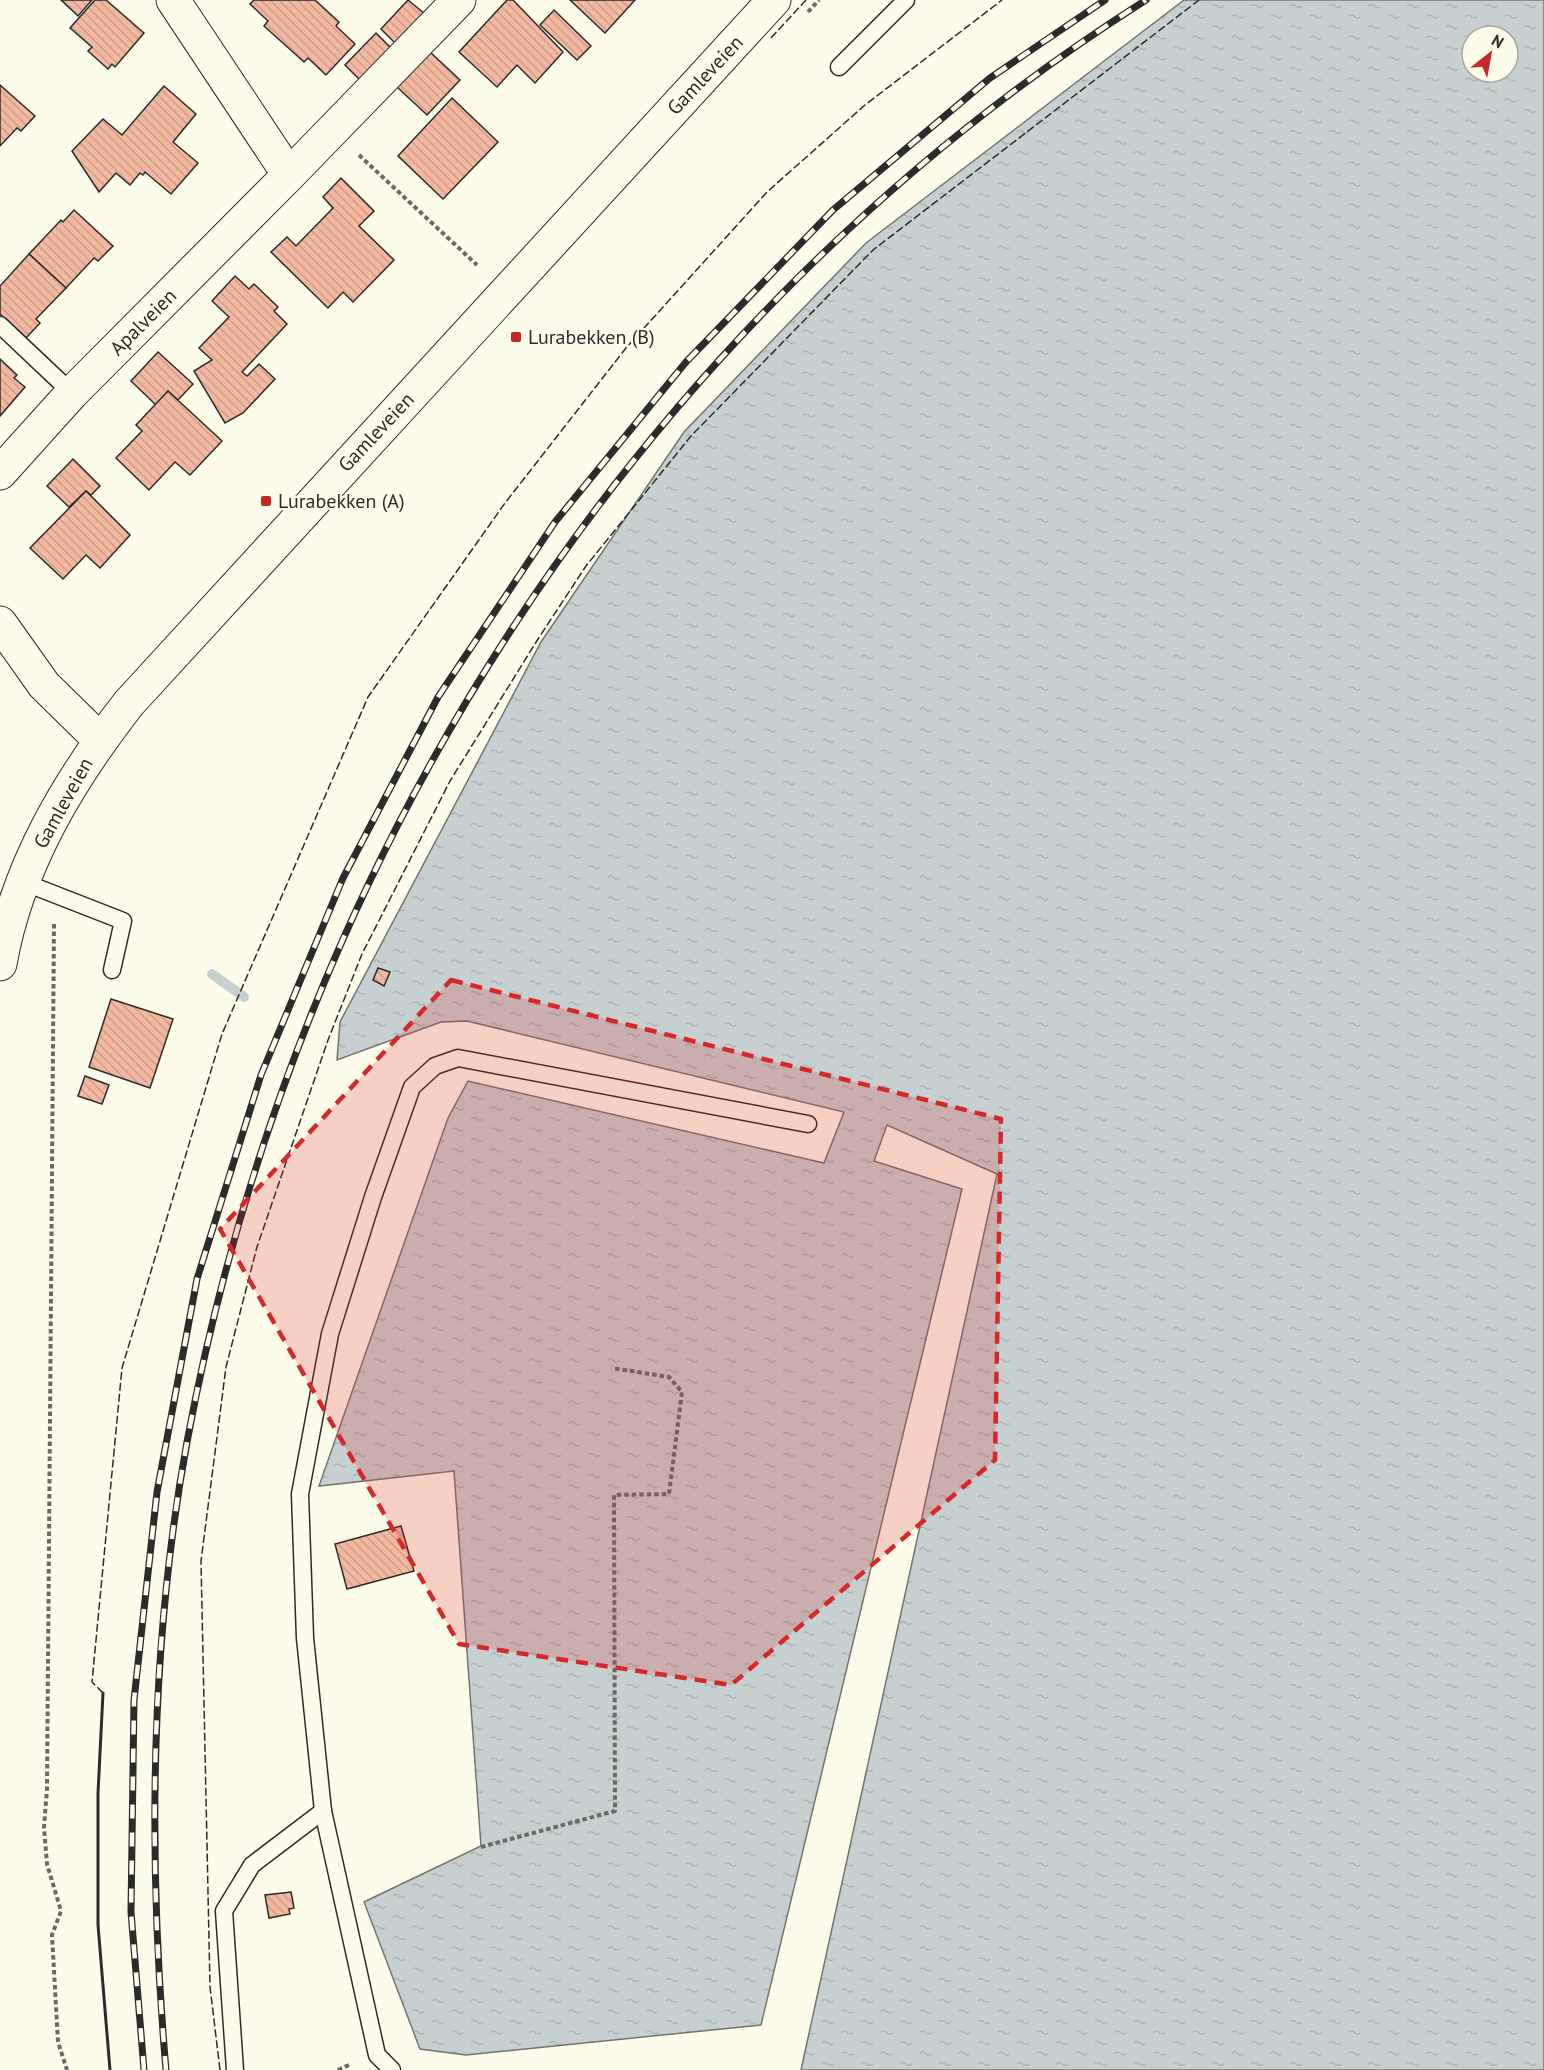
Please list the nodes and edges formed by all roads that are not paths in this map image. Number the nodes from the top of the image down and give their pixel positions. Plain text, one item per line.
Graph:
1 (173, 0) edge
2 (459, 0) edge
3 (774, 0) edge
4 (906, 0) edge
5 (839, 67) dead end
6 (289, 175) junction
7 (0, 326) edge
8 (72, 393) junction
9 (0, 473) edge
10 (0, 623) edge
11 (100, 740) junction
12 (22, 882) junction
13 (1, 954) edge
14 (112, 970) dead end
15 (808, 1124) dead end
16 (323, 1810) junction
17 (235, 2070) edge
18 (392, 2070) edge

1 - 6 main road
2 - 6 main road, Apalveien
3 - 11 main road, Gamleveien
4 - 5 lane
6 - 8 main road, Apalveien
7 - 8 lane
8 - 9 main road, Apalveien
10 - 11 main road
11 - 12 main road, Gamleveien
12 - 13 main road, Gamleveien
12 - 14 lane
15 - 16 lane
16 - 17 lane
16 - 18 lane

